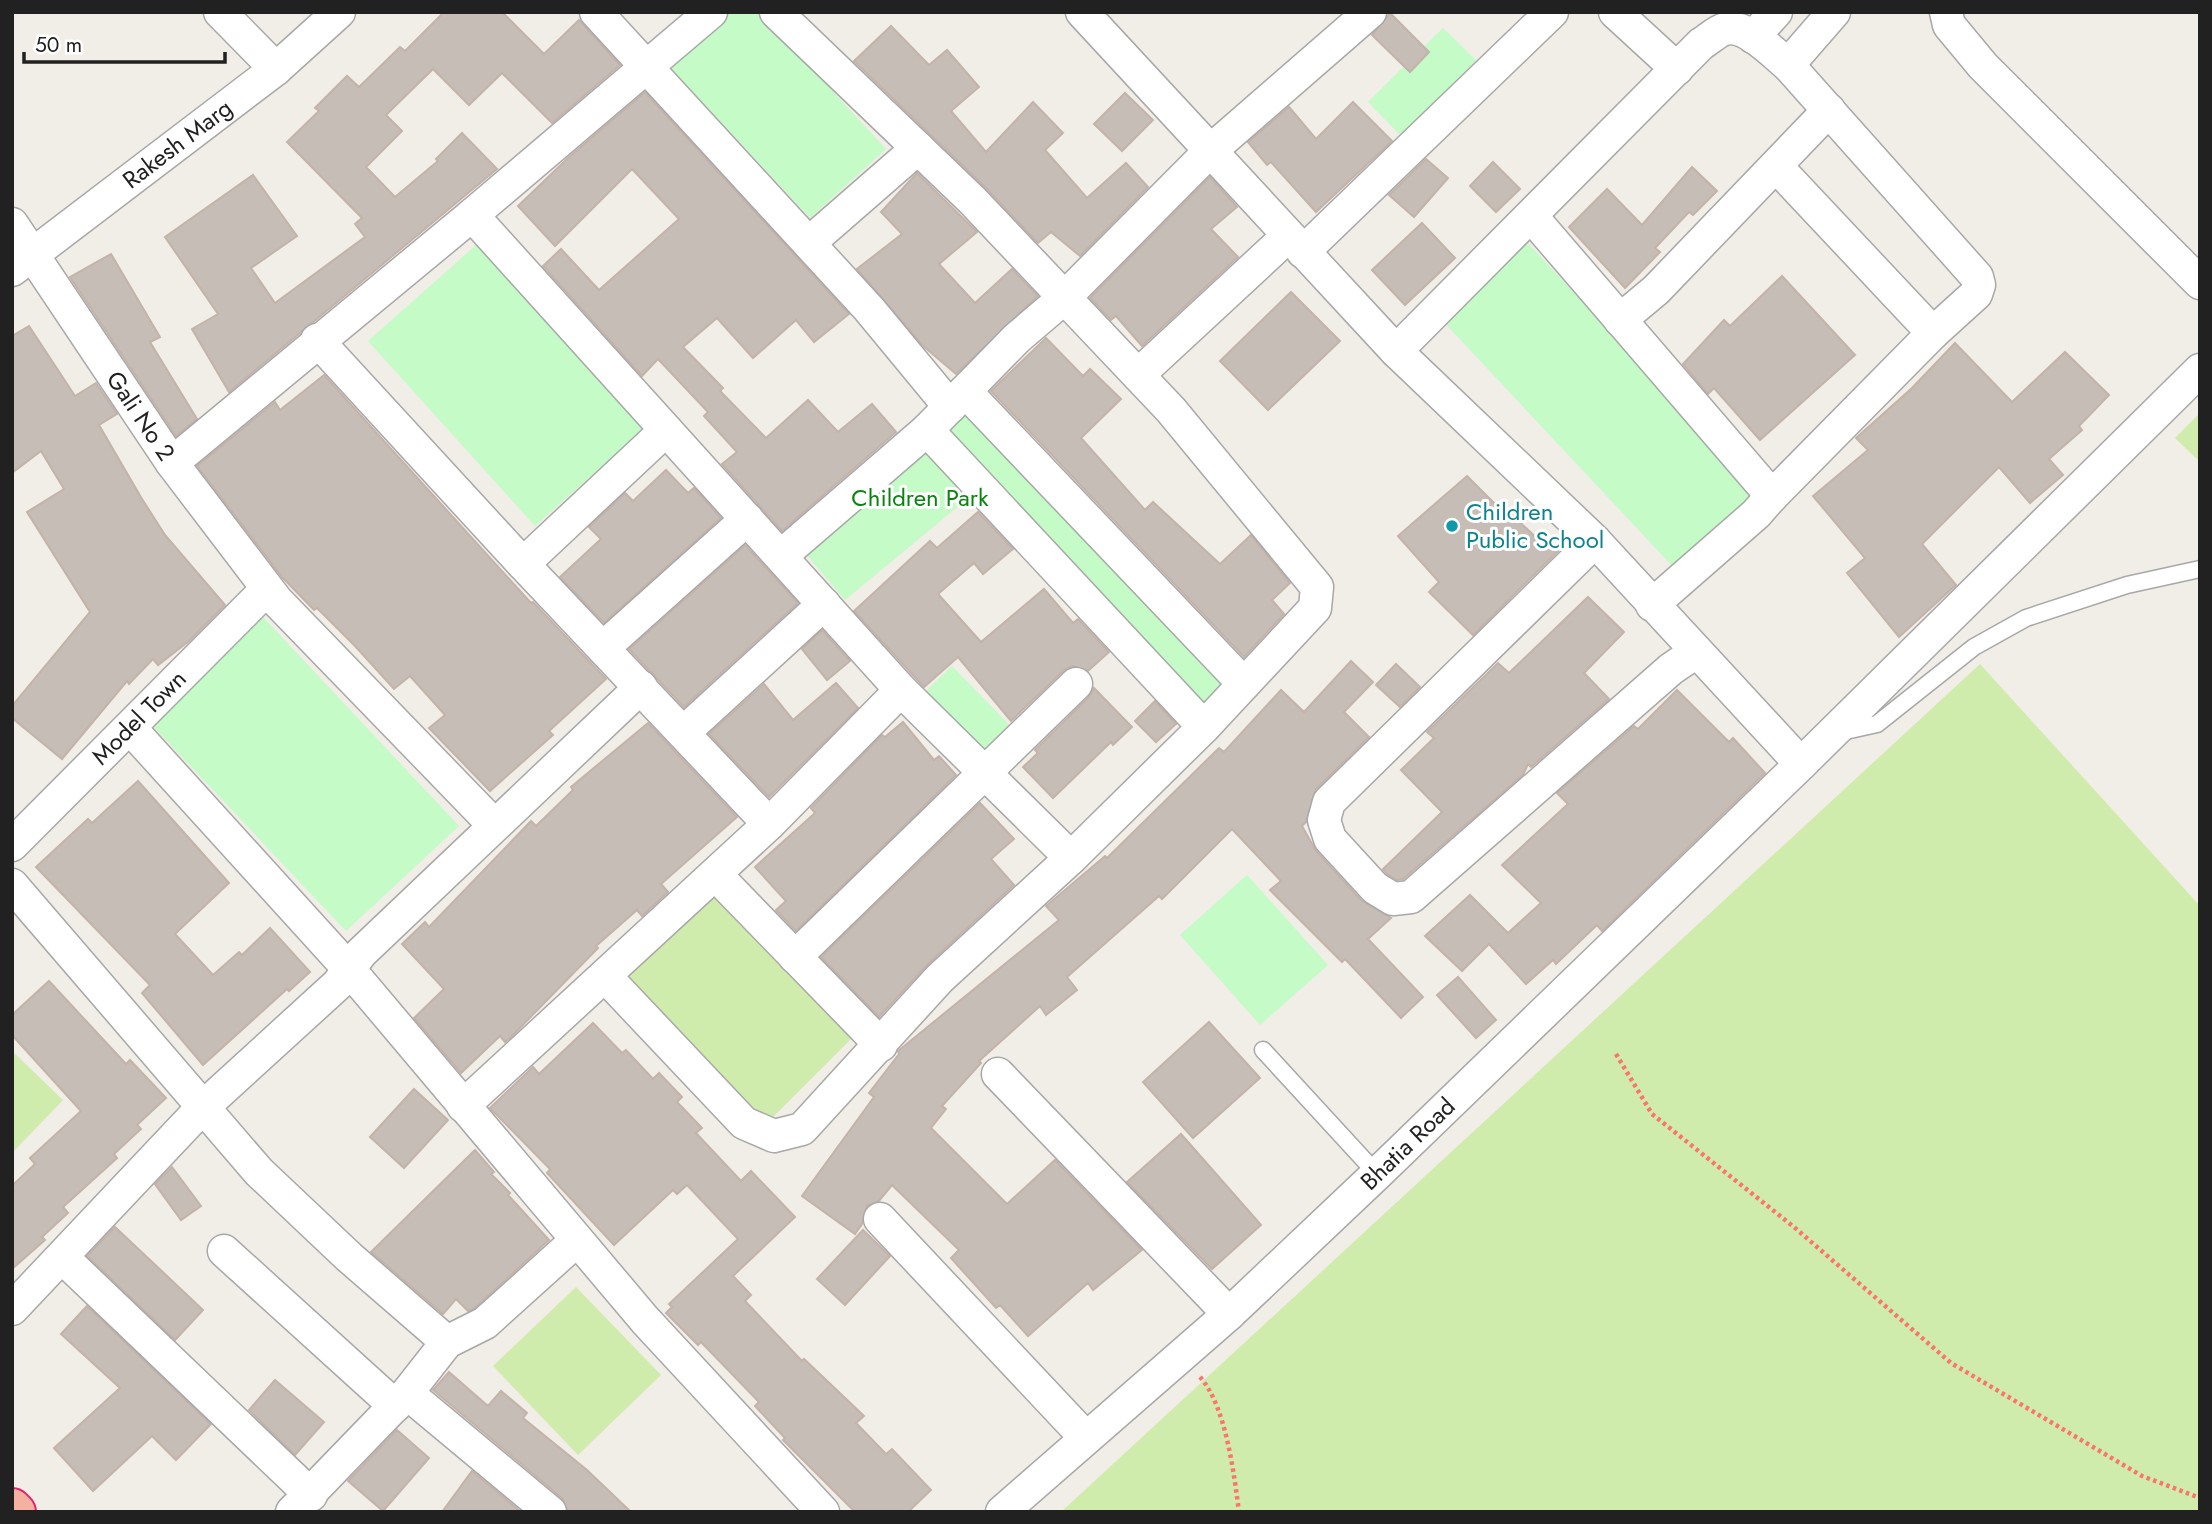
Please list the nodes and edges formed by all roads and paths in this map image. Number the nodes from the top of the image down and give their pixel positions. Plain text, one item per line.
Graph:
1 (220, 12) edge
2 (339, 12) edge
3 (596, 12) edge
4 (711, 12) edge
5 (776, 12) edge
6 (1082, 12) edge
7 (1370, 12) edge
8 (1552, 12) edge
9 (1615, 12) edge
10 (1776, 12) edge
11 (1834, 12) edge
12 (1946, 12) edge
13 (1753, 37) junction
14 (646, 65) junction
15 (1788, 65) junction
16 (276, 69) junction
17 (1677, 69) junction
18 (1829, 110) junction
19 (918, 148) junction
20 (1209, 152) junction
21 (1776, 166) junction
22 (472, 215) junction
23 (1532, 218) junction
24 (12, 224) edge
25 (809, 243) junction
26 (1296, 244) junction
27 (22, 262) edge
28 (2200, 283) edge
29 (1064, 298) junction
30 (1620, 320) junction
31 (1933, 333) junction
32 (317, 340) junction
33 (1396, 351) junction
34 (2200, 370) edge
35 (1138, 375) junction
36 (958, 399) junction
37 (666, 429) junction
38 (928, 430) junction
39 (172, 463) junction
40 (1772, 496) junction
41 (747, 519) junction
42 (1595, 541) junction
43 (782, 556) junction
44 (523, 564) junction
45 (2200, 569) edge
46 (272, 595) junction
47 (824, 604) junction
48 (1652, 605) junction
49 (603, 648) junction
50 (1696, 652) junction
51 (1076, 684) dead end
52 (1244, 684) junction
53 (641, 687) junction
54 (901, 690) junction
55 (1204, 727) junction
56 (130, 728) junction
57 (683, 733) junction
58 (1832, 734) junction
59 (1801, 764) junction
60 (985, 773) junction
61 (769, 824) junction
62 (494, 825) junction
63 (12, 845) edge
64 (1071, 858) junction
65 (715, 874) junction
66 (12, 886) edge
67 (795, 957) junction
68 (348, 968) junction
69 (605, 976) junction
70 (881, 1045) junction
71 (1263, 1049) dead end
72 (1616, 1054) dead end
73 (998, 1074) dead end
74 (463, 1106) junction
75 (201, 1109) junction
76 (1377, 1174) junction
77 (880, 1219) dead end
78 (577, 1241) junction
79 (223, 1251) dead end
80 (62, 1257) junction
81 (12, 1309) edge
82 (1229, 1314) junction
83 (447, 1342) junction
84 (1180, 1357) junction
85 (401, 1399) junction
86 (1086, 1438) junction
87 (2200, 1498) edge
88 (301, 1503) edge
89 (550, 1512) edge
90 (823, 1512) edge
91 (1002, 1512) edge
92 (1240, 1512) edge

1 - 16 street
2 - 16 street, Rakesh Marg
3 - 14 street
4 - 14 street
5 - 19 street
6 - 20 street
7 - 20 street
8 - 26 street
9 - 17 street
10 - 13 street
11 - 15 street
12 - 28 street
13 - 15 street
13 - 17 street
14 - 22 street
14 - 25 street
15 - 18 street
16 - 27 street, Rakesh Marg
17 - 23 street
18 - 21 street
18 - 31 street
19 - 25 street
19 - 29 street
20 - 26 street
20 - 29 street
21 - 30 street
21 - 31 street
22 - 32 street
22 - 37 street
23 - 30 street
23 - 33 street
24 - 27 street, Gali No 2
25 - 36 street
26 - 33 street
26 - 35 street
27 - 39 street, Gali No 2
29 - 35 street
29 - 36 street
30 - 40 street
31 - 40 street
32 - 39 street
32 - 44 street
33 - 42 street
34 - 58 street, Bhatia Road
35 - 52 street
36 - 38 street
36 - 52 street
37 - 41 street
37 - 44 street
38 - 43 street
38 - 55 street
39 - 46 street, Gali No 2
40 - 48 street
41 - 43 street
41 - 49 street
42 - 48 street
42 - 50 street
43 - 47 street
44 - 49 street
45 - 58 lane
46 - 56 street, Model Town
46 - 62 street, Gali No 2
47 - 54 street
47 - 57 street
48 - 50 street
49 - 53 street
50 - 59 street
51 - 60 street
52 - 55 street
53 - 57 street
53 - 62 street
54 - 60 street
54 - 61 street
55 - 64 street
56 - 63 street, Model Town
56 - 68 street
57 - 61 street
58 - 59 street, Bhatia Road
59 - 76 street, Bhatia Road
60 - 64 street
60 - 67 street
61 - 65 street
62 - 68 street
64 - 70 street
65 - 67 street
65 - 69 street
66 - 75 street
67 - 70 street
68 - 74 street
68 - 75 street
69 - 70 street
69 - 74 street
71 - 76 lane
72 - 87 path
73 - 82 street
74 - 78 street
75 - 80 street
75 - 83 street
76 - 82 street, Bhatia Road
77 - 86 street
78 - 83 street
78 - 90 street
79 - 85 street
80 - 81 street
80 - 88 street
82 - 84 street, Bhatia Road
83 - 85 street
84 - 86 street, Bhatia Road
84 - 92 path
85 - 88 street
85 - 89 street
86 - 91 street, Bhatia Road

